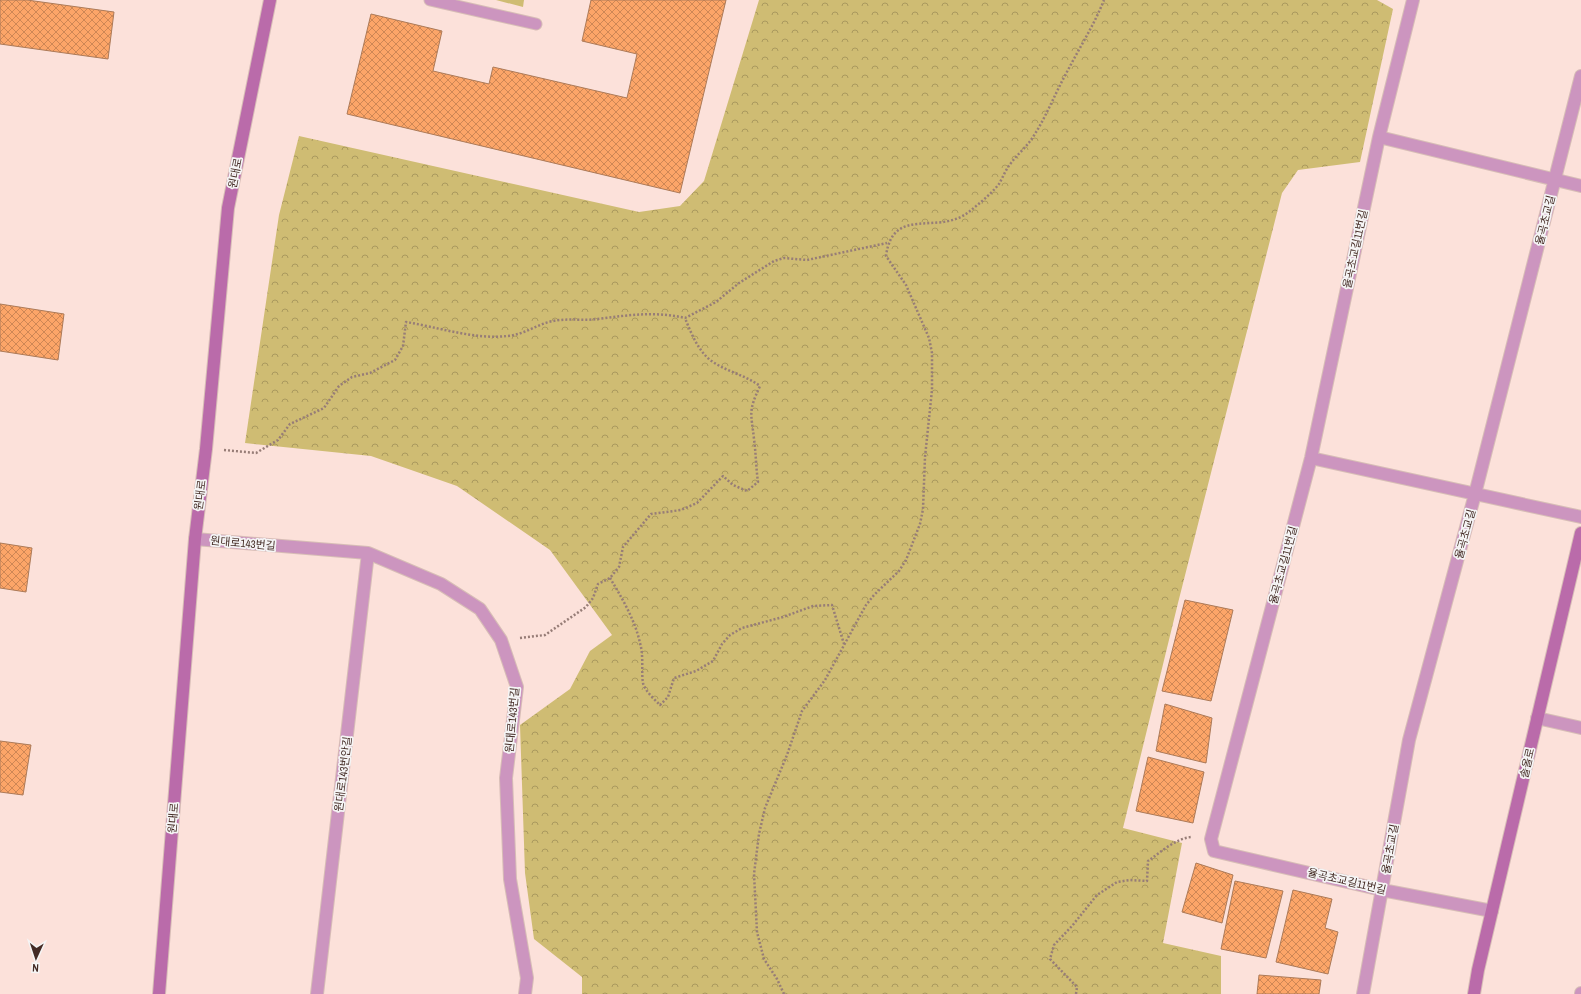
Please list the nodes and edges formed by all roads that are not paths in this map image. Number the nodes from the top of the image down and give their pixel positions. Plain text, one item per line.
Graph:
1 (270, 0) edge
2 (430, 0) edge
3 (1413, 0) edge
4 (536, 24) dead end
5 (1581, 76) edge
6 (1378, 137) junction
7 (1555, 180) junction
8 (1581, 186) edge
9 (1311, 458) junction
10 (1476, 494) junction
11 (1581, 517) edge
12 (1581, 533) edge
13 (195, 539) junction
14 (368, 553) junction
15 (1537, 718) junction
16 (1581, 728) edge
17 (1382, 890) junction
18 (1492, 911) junction
19 (159, 994) edge
20 (317, 994) edge
21 (525, 994) edge
22 (1364, 994) edge
23 (1474, 994) edge

1 - 13 street, 원대로
2 - 4 lane
3 - 6 street, 율곡초교길11번길
5 - 7 street, 율곡초교길
6 - 7 street
6 - 9 street, 율곡초교길11번길
7 - 8 street
7 - 10 street, 율곡초교길
9 - 10 street
9 - 17 street, 율곡초교길11번길
10 - 11 street
10 - 17 street, 율곡초교길
12 - 15 street, 솔올로
13 - 14 street, 원대로143번길
13 - 19 street, 원대로
14 - 20 street, 원대로143번안길
14 - 21 street, 원대로143번길
15 - 16 street
15 - 18 street, 솔올로
17 - 18 street, 율곡초교길11번길
17 - 22 street, 율곡초교길
18 - 23 street, 솔올로

